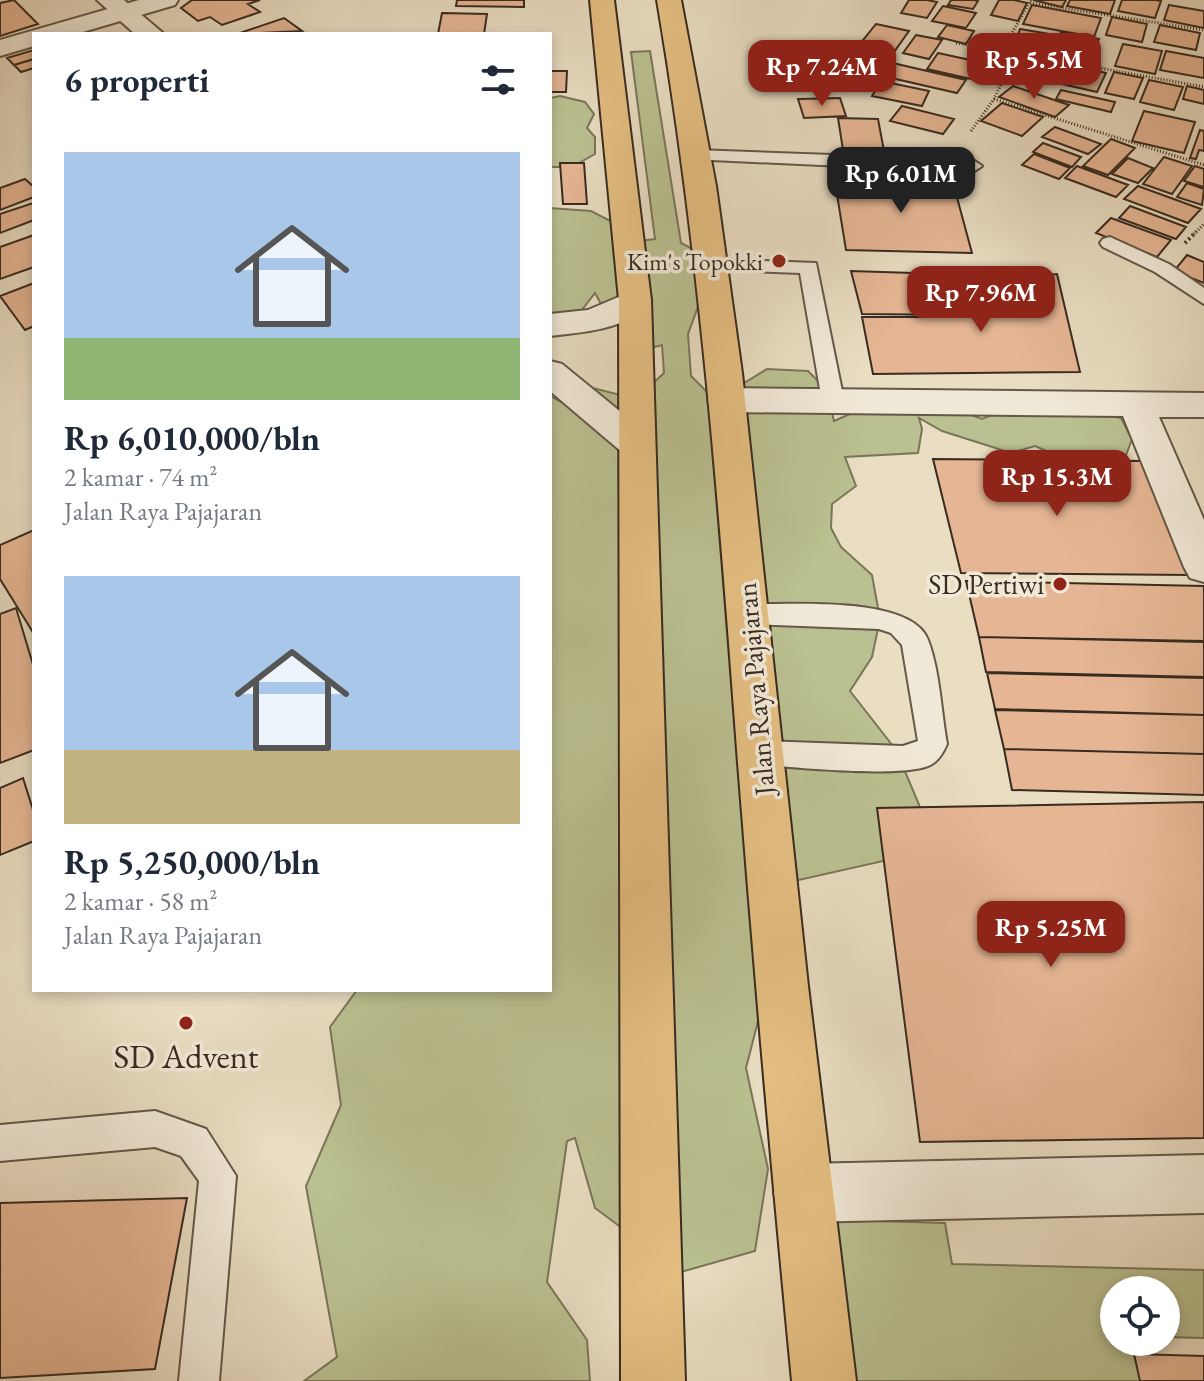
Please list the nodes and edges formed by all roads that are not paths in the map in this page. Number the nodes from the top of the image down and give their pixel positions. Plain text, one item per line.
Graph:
1 (166, 0) edge
2 (602, 0) edge
3 (117, 6) edge
4 (646, 23) edge
5 (54, 32) edge
6 (149, 32) edge
7 (32, 39) edge
8 (0, 48) edge
9 (696, 155) junction
10 (973, 166) dead end
11 (1110, 243) dead end
12 (710, 265) junction
13 (1204, 298) edge
14 (635, 300) junction
15 (552, 325) edge
16 (552, 374) edge
17 (726, 400) junction
18 (833, 401) junction
19 (1136, 405) junction
20 (1204, 405) edge
21 (636, 444) junction
22 (1204, 567) edge
23 (748, 614) junction
24 (761, 753) junction
25 (0, 1143) edge
26 (1204, 1184) edge
27 (803, 1193) junction
28 (199, 1381) edge
29 (653, 1381) edge
30 (824, 1381) edge

1 - 3 street
2 - 4 highway, Jalan Raya Pajajaran
3 - 5 street
3 - 6 street
4 - 9 highway, Jalan Raya Pajajaran
4 - 14 highway, Jalan Raya Pajajaran
7 - 8 street
9 - 10 lane
9 - 12 highway, Jalan Raya Pajajaran
11 - 13 lane
12 - 17 highway, Jalan Raya Pajajaran
12 - 18 lane
14 - 15 street
14 - 21 highway, Jalan Raya Pajajaran
16 - 21 street
17 - 18 street
17 - 23 highway, Jalan Raya Pajajaran
18 - 19 street
19 - 20 street
19 - 22 street
21 - 29 highway, Jalan Raya Pajajaran
23 - 24 highway, Jalan Raya Pajajaran
23 - 24 lane
24 - 27 highway, Jalan Raya Pajajaran
25 - 28 lane
26 - 27 street
27 - 30 highway, Jalan Raya Pajajaran

